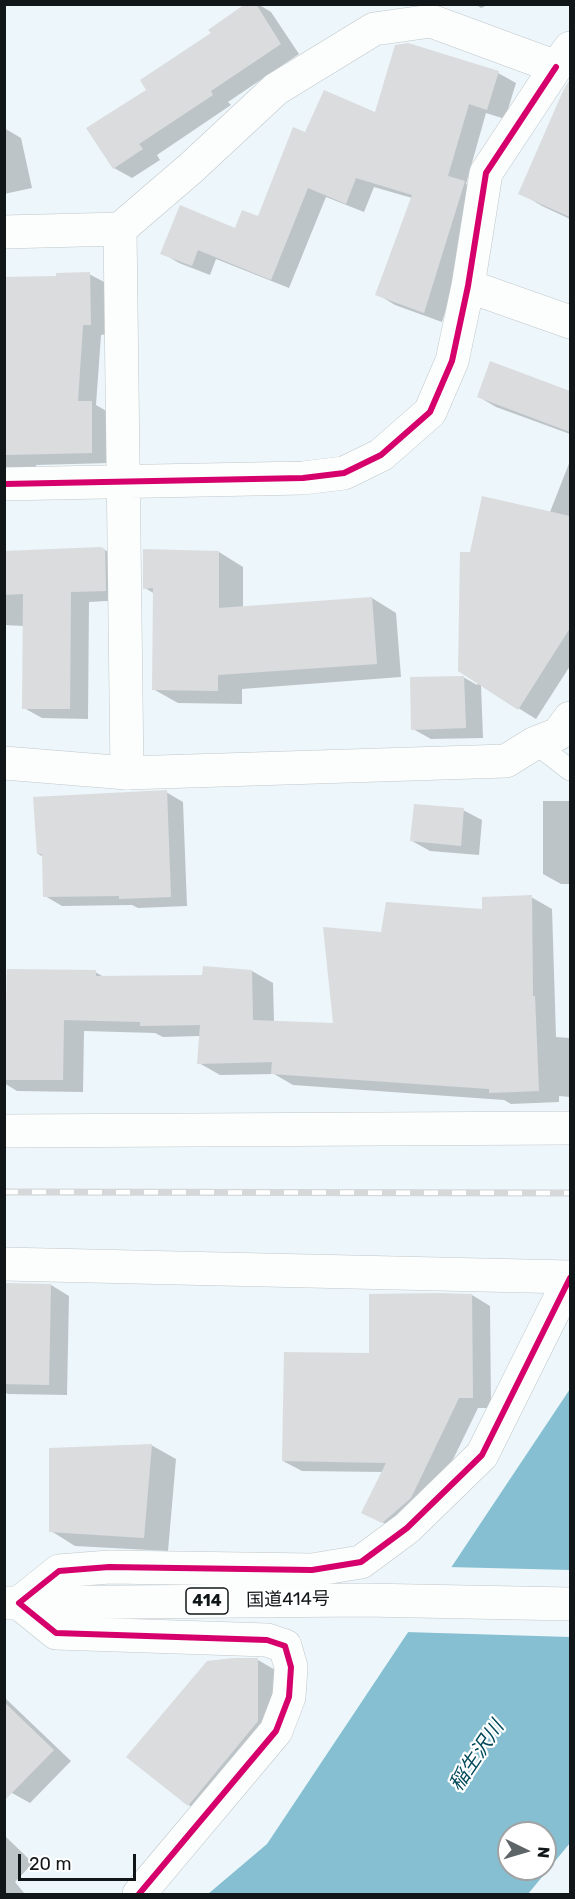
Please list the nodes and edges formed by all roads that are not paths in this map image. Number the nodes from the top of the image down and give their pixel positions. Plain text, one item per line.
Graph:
1 (563, 57) edge
2 (120, 229) junction
3 (4, 231) edge
4 (468, 286) junction
5 (570, 322) edge
6 (124, 482) junction
7 (4, 484) edge
8 (570, 718) edge
9 (535, 743) junction
10 (4, 763) edge
11 (570, 770) edge
12 (127, 773) junction
13 (570, 1128) edge
14 (4, 1131) edge
15 (4, 1263) edge
16 (570, 1277) edge
17 (12, 1603) edge
18 (570, 1604) edge
19 (139, 1894) edge

1 - 2 main road
1 - 4 main road
2 - 3 main road
2 - 6 main road
4 - 5 main road
4 - 6 main road
6 - 7 main road
6 - 12 main road
8 - 9 main road
9 - 11 lane
9 - 12 main road
10 - 12 main road
13 - 14 main road
15 - 16 main road
16 - 17 main road
17 - 18 main road, 国道414号 / 414
17 - 19 main road

